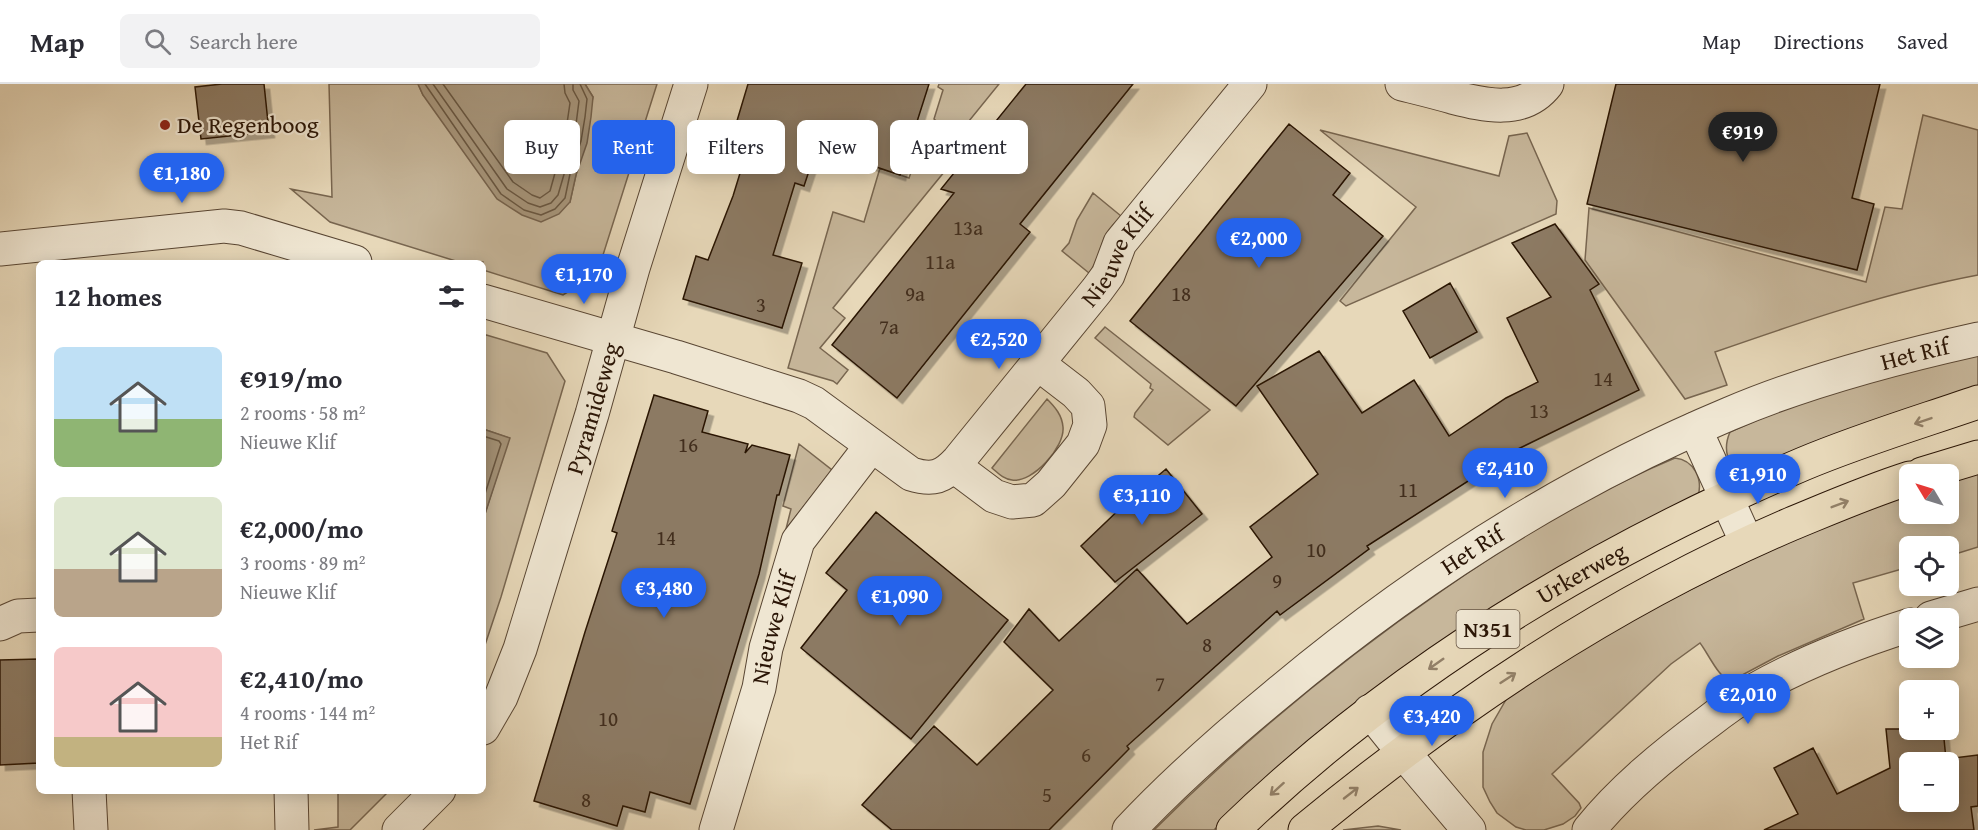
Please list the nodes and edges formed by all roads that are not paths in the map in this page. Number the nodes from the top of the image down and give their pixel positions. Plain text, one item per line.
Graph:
1 (691, 84) edge
2 (1250, 84) edge
3 (1402, 84) edge
4 (1547, 84) edge
5 (0, 249) edge
6 (58, 253) edge
7 (348, 260) edge
8 (486, 303) edge
9 (613, 339) junction
10 (1978, 339) edge
11 (1037, 363) junction
12 (1978, 402) edge
13 (1695, 429) junction
14 (871, 446) junction
15 (1978, 456) edge
16 (1953, 464) edge
17 (954, 466) junction
18 (1899, 482) edge
19 (1727, 499) junction
20 (1747, 543) junction
21 (1978, 604) edge
22 (1959, 610) edge
23 (36, 615) edge
24 (0, 624) edge
25 (1899, 628) edge
26 (1370, 711) junction
27 (486, 723) edge
28 (1402, 752) junction
29 (89, 794) edge
30 (291, 794) edge
31 (435, 794) edge
32 (91, 830) edge
33 (292, 830) edge
34 (399, 830) edge
35 (716, 830) edge
36 (1129, 830) edge
37 (1233, 830) edge
38 (1305, 830) edge
39 (1469, 830) edge
40 (1588, 830) edge

1 - 9 street, Pyramideweg
2 - 11 street, Nieuwe Klif
3 - 4 street
5 - 6 street
6 - 7 street
8 - 9 street, Nieuwe Klif
9 - 14 street, Nieuwe Klif
9 - 27 street, Pyramideweg
10 - 13 street, Het Rif
11 - 17 street, Nieuwe Klif
11 - 17 street
12 -> 19 main road, Urkerweg / N351
13 - 19 street
13 - 36 street, Het Rif
14 - 17 street, Nieuwe Klif
14 - 35 street, Nieuwe Klif
15 - 16 main road
20 -> 18 main road, Urkerweg / N351
19 - 20 street
19 -> 26 main road, Urkerweg / N351
28 -> 20 main road, Urkerweg / N351
21 - 22 street
23 - 24 street
25 - 40 street
26 - 28 street
26 -> 37 main road, Urkerweg / N351
38 -> 28 main road, Urkerweg / N351
28 - 39 street
29 - 32 street
30 - 33 street
31 - 34 street

